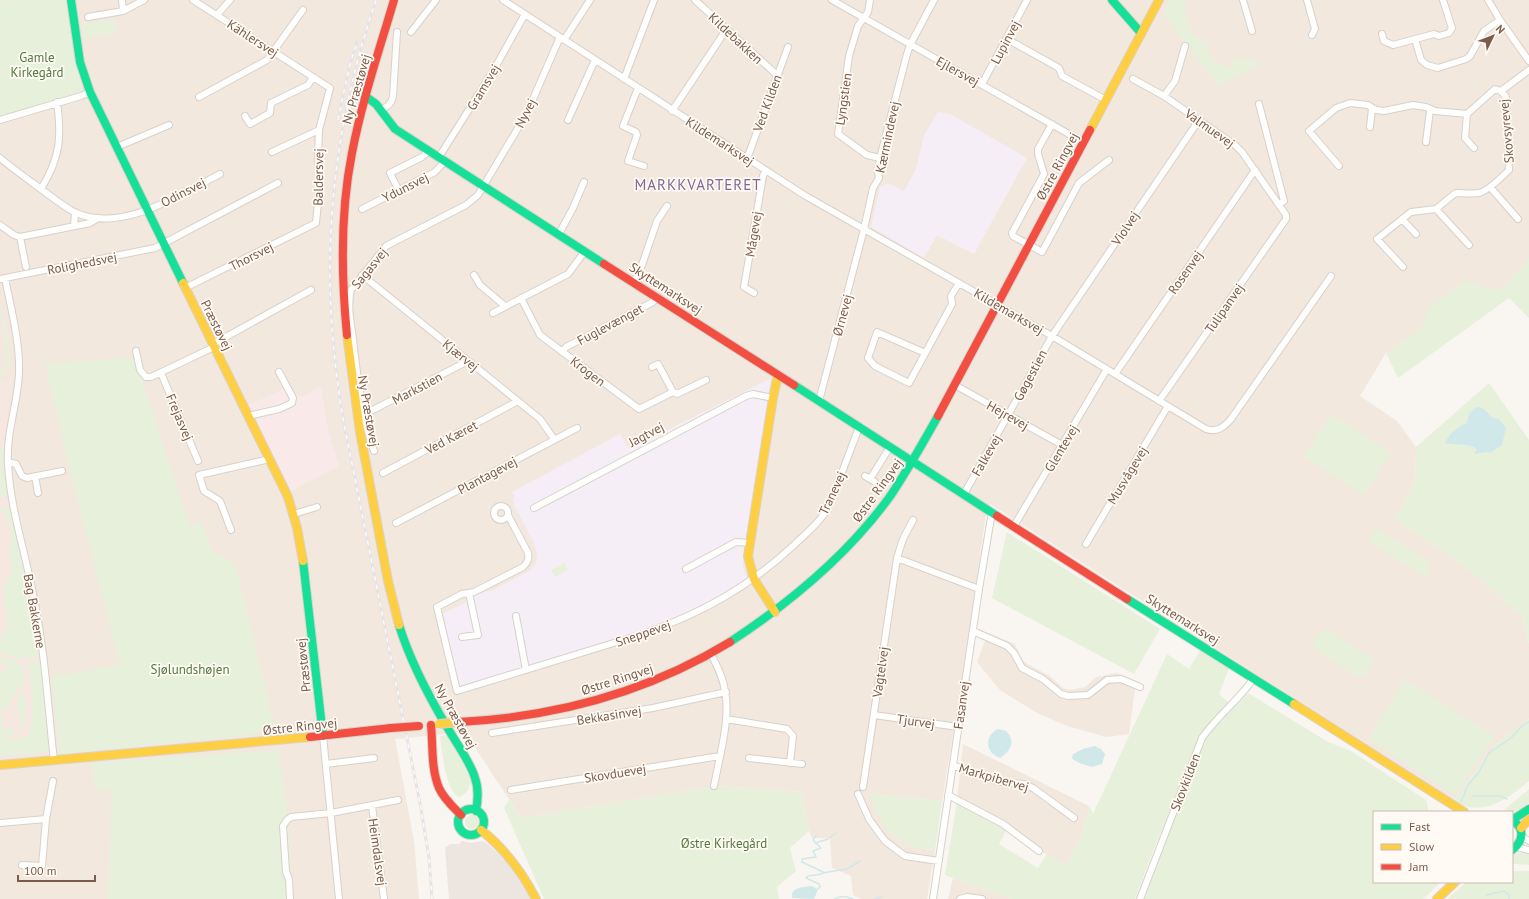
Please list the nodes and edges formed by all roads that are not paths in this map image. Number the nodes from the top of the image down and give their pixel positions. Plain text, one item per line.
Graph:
1 (71, 0) edge
2 (122, 0) edge
3 (144, 0) edge
4 (194, 0) edge
5 (230, 0) edge
6 (394, 0) edge
7 (436, 0) edge
8 (503, 0) edge
9 (590, 0) edge
10 (654, 0) edge
11 (695, 0) edge
12 (832, 0) edge
13 (870, 0) edge
14 (934, 0) edge
15 (1027, 0) edge
16 (1112, 0) edge
17 (1159, 0) edge
18 (1243, 0) edge
19 (1306, 0) edge
20 (1443, 0) edge
21 (1488, 0) edge
22 (303, 10) dead end
23 (123, 11) junction
24 (525, 14) junction
25 (217, 15) junction
26 (88, 17) dead end
27 (864, 18) junction
28 (1500, 20) junction
29 (726, 30) junction
30 (1252, 31) dead end
31 (397, 32) dead end
32 (411, 32) dead end
33 (1142, 33) junction
34 (1382, 34) dead end
35 (1312, 35) dead end
36 (562, 38) junction
37 (1007, 39) junction
38 (1415, 39) junction
39 (910, 44) junction
40 (1185, 46) dead end
41 (788, 47) dead end
42 (274, 52) junction
43 (595, 60) junction
44 (1529, 61) edge
45 (1529, 70) edge
46 (778, 75) junction
47 (312, 77) junction
48 (624, 79) junction
49 (1133, 79) dead end
50 (982, 84) junction
51 (330, 88) joint
52 (638, 88) junction
53 (1501, 91) junction
54 (90, 92) junction
55 (365, 96) junction
56 (1164, 96) junction
57 (199, 97) dead end
58 (1106, 100) junction
59 (57, 102) junction
60 (1259, 104) dead end
61 (1372, 108) junction
62 (382, 110) junction
63 (1430, 110) junction
64 (672, 111) junction
65 (1467, 114) junction
66 (245, 116) dead end
67 (0, 120) edge
68 (568, 120) dead end
69 (1199, 120) junction
70 (1052, 124) junction
71 (168, 125) dead end
72 (1370, 127) dead end
73 (319, 130) junction
74 (1083, 142) junction
75 (1426, 142) dead end
76 (117, 147) junction
77 (1474, 148) dead end
78 (429, 151) junction
79 (272, 152) dead end
80 (0, 158) edge
81 (880, 158) junction
82 (442, 159) junction
83 (747, 159) junction
84 (1109, 160) dead end
85 (644, 166) dead end
86 (1339, 166) dead end
87 (765, 170) junction
88 (1255, 170) junction
89 (220, 174) dead end
90 (584, 182) dead end
91 (278, 183) dead end
92 (484, 186) junction
93 (1490, 187) junction
94 (41, 189) junction
95 (399, 191) junction
96 (1278, 204) junction
97 (667, 206) dead end
98 (362, 209) dead end
99 (1436, 209) junction
100 (147, 210) junction
101 (74, 212) junction
102 (1286, 215) joint
103 (98, 218) junction
104 (1402, 219) junction
105 (1518, 219) dead end
106 (316, 223) joint
107 (0, 224) edge
108 (74, 226) junction
109 (864, 229) junction
110 (559, 234) junction
111 (1416, 234) dead end
112 (20, 237) junction
113 (164, 244) junction
114 (1029, 244) junction
115 (1469, 245) dead end
116 (585, 251) junction
117 (26, 267) dead end
118 (1403, 267) dead end
119 (362, 275) junction
120 (474, 275) dead end
121 (1331, 276) dead end
122 (2, 278) edge
123 (634, 282) junction
124 (959, 283) junction
125 (185, 288) junction
126 (310, 290) dead end
127 (754, 293) dead end
128 (658, 297) junction
129 (521, 298) junction
130 (997, 304) junction
131 (505, 306) junction
132 (493, 312) dead end
133 (1052, 336) junction
134 (214, 346) junction
135 (136, 351) dead end
136 (562, 352) junction
137 (925, 353) junction
138 (468, 361) junction
139 (652, 367) dead end
140 (1107, 369) junction
141 (279, 372) dead end
142 (161, 373) junction
143 (1115, 374) junction
144 (778, 375) junction
145 (706, 380) dead end
146 (955, 385) junction
147 (673, 392) junction
148 (773, 398) junction
149 (518, 401) junction
150 (819, 401) junction
151 (1159, 401) junction
152 (1168, 406) junction
153 (365, 414) junction
154 (1008, 415) junction
155 (248, 416) junction
156 (859, 427) junction
157 (577, 428) dead end
158 (554, 439) junction
159 (1062, 445) junction
160 (890, 447) junction
161 (374, 451) dead end
162 (270, 459) junction
163 (198, 461) dead end
164 (8, 462) junction
165 (912, 462) junction
166 (62, 471) dead end
167 (383, 473) dead end
168 (36, 476) junction
169 (870, 479) dead end
170 (38, 493) dead end
171 (964, 494) junction
172 (317, 507) dead end
173 (534, 508) dead end
174 (992, 512) junction
175 (294, 514) junction
176 (508, 515) dead end
177 (913, 520) dead end
178 (396, 523) dead end
179 (1014, 526) junction
180 (231, 530) dead end
181 (750, 543) junction
182 (1086, 544) dead end
183 (897, 558) junction
184 (686, 569) dead end
185 (753, 580) junction
186 (979, 589) junction
187 (469, 593) junction
188 (775, 612) junction
189 (516, 616) dead end
190 (972, 631) junction
191 (462, 637) dead end
192 (711, 654) junction
193 (526, 670) junction
194 (1254, 678) junction
195 (1140, 687) dead end
196 (726, 692) junction
197 (874, 715) junction
198 (726, 718) junction
199 (435, 725) junction
200 (958, 726) junction
201 (492, 733) dead end
202 (323, 736) junction
203 (720, 756) junction
204 (374, 758) dead end
205 (749, 758) dead end
206 (54, 761) junction
207 (790, 762) junction
208 (326, 764) junction
209 (802, 764) dead end
210 (0, 765) edge
211 (953, 765) junction
212 (53, 781) dead end
213 (714, 786) dead end
214 (863, 787) dead end
215 (511, 790) dead end
216 (858, 794) dead end
217 (948, 795) junction
218 (398, 800) dead end
219 (372, 806) junction
220 (1529, 809) edge
221 (476, 810) junction
222 (1462, 811) edge
223 (330, 813) junction
224 (461, 815) junction
225 (1074, 818) dead end
226 (46, 819) junction
227 (1513, 819) edge
228 (1529, 819) edge
229 (1513, 821) edge
230 (0, 823) edge
231 (1521, 828) junction
232 (482, 830) junction
233 (1526, 839) edge
234 (1515, 848) edge
235 (1529, 850) edge
236 (1039, 851) dead end
237 (939, 861) junction
238 (22, 865) dead end
239 (1455, 883) edge
240 (290, 899) edge
241 (339, 899) edge
242 (384, 899) edge
243 (536, 899) edge
244 (933, 899) edge
245 (960, 899) edge
246 (982, 899) edge
247 (1140, 899) edge
248 (1436, 899) edge

1 - 54 street, Præstøvej
2 - 23 street
3 - 23 street
4 - 25 street, Kählersvej
5 - 25 street
6 - 55 street, Ny Præstøvej
7 - 32 street
8 - 24 street, Kildemarksvej
9 - 36 street, Nyvej
10 - 48 street
11 - 29 street, Kildebakken
12 - 27 street, Ejlersvej
13 - 27 street
14 - 39 street, Kærmindevej
15 - 37 street, Lupinvej
16 - 33 street
17 - 33 street, Østre Ringvej
18 - 30 street
19 - 35 street
20 - 38 street
21 - 28 street
22 - 42 street
23 - 26 street
24 - 36 street, Kildemarksvej
24 - 82 street, Gramsvej
25 - 42 street, Kählersvej
27 - 39 street, Ejlersvej
27 - 81 street, Lyngstien
28 - 38 street
28 - 44 street
29 - 46 street, Kildebakken
29 - 64 street
31 - 62 street
33 - 58 street, Østre Ringvej
34 - 38 street
36 - 43 street, Kildemarksvej
36 - 92 street, Nyvej
37 - 50 street, Lupinvej
37 - 58 street
39 - 50 street, Ejlersvej
39 - 81 street, Kærmindevej
40 - 56 street
41 - 46 street, Ved Kilden
42 - 47 street, Kählersvej
42 - 57 street
43 - 48 street, Kildemarksvej
43 - 68 street
45 - 53 street
46 - 83 street, Ved Kilden
47 - 51 street, Kählersvej
47 - 66 street
48 - 52 street, Kildemarksvej
49 - 56 street, Valmuevej
50 - 70 street, Ejlersvej
51 - 73 street, Baldersvej
52 - 64 street, Kildemarksvej
52 - 85 street
53 - 65 street
53 - 93 street, Skovsyrevej
54 - 59 street
54 - 76 street, Præstøvej
55 - 62 street, Skyttemarksvej
55 - 221 street, Ny Præstøvej
56 - 69 street, Valmuevej
58 - 74 street, Østre Ringvej
59 - 67 street
59 - 94 street
60 - 96 street
61 - 63 street
61 - 72 street
61 - 86 street
62 - 78 street, Skyttemarksvej
63 - 65 street
63 - 75 street
64 - 83 street, Kildemarksvej
65 - 77 street
69 - 88 street, Valmuevej
69 - 133 street, Violvej
70 - 74 street, Ejlersvej
70 - 114 street, Østre Ringvej
71 - 76 street
73 - 79 street, Baldersvej
73 - 106 street, Baldersvej
74 - 114 street, Østre Ringvej
76 - 100 street, Præstøvej
78 - 82 street, Skyttemarksvej
78 - 95 street
80 - 94 street
81 - 109 street, Kærmindevej
82 - 92 street, Skyttemarksvej
82 - 95 street, Ydunsvej
83 - 87 street, Kildemarksvej
84 - 114 street, Østre Ringvej
87 - 109 street, Kildemarksvej
87 - 127 street, Mågevej
88 - 96 street, Valmuevej
88 - 143 street, Rosenvej
89 - 100 street, Odinsvej
90 - 110 street
91 - 113 street
92 - 110 street, Skyttemarksvej
92 - 119 street, Sagasvej
93 - 99 street, Skovsyrevej
93 - 105 street
94 - 101 street
95 - 98 street, Ydunsvej
96 - 102 street, Valmuevej
97 - 123 street
99 - 104 street
99 - 115 street
100 - 103 street, Odinsvej
100 - 113 street, Præstøvej
101 - 103 street
101 - 108 street
102 - 151 street, Tulipanvej
103 - 108 street
104 - 111 street
104 - 118 street
106 - 125 street, Thorsvej
107 - 112 street
108 - 112 street
109 - 124 street, Kildemarksvej
109 - 150 street, Ørnevej
110 - 116 street, Skyttemarksvej
112 - 117 street
113 - 122 street, Rolighedsvej
113 - 125 street, Præstøvej
114 - 130 street, Østre Ringvej
116 - 123 street, Skyttemarksvej
116 - 129 street
119 - 138 street, Kjærvej
119 - 153 street, Sagasvej
120 - 131 street
121 - 152 street, Kildemarksvej
122 - 164 street, Bag Bakkerne
123 - 128 street, Skyttemarksvej
124 - 130 street, Kildemarksvej
124 - 137 street
125 - 134 street, Præstøvej
126 - 134 street
128 - 136 street, Fuglevænget
128 - 144 street, Skyttemarksvej
129 - 131 street
129 - 136 street, Krogen
130 - 133 street, Kildemarksvej
130 - 146 street, Østre Ringvej
131 - 132 street
133 - 140 street, Kildemarksvej
133 - 154 street, Gøgestien
134 - 142 street
134 - 155 street, Præstøvej
135 - 142 street
136 - 147 street, Krogen
137 - 137 street
138 - 149 street, Kjærvej
138 - 153 street, Markstien
139 - 147 street
140 - 143 street, Kildemarksvej
140 - 159 street, Glentevej
141 - 155 street
142 - 163 street, Frejasvej
143 - 151 street, Kildemarksvej
144 - 148 street
144 - 150 street, Skyttemarksvej
145 - 147 street, Krogen
146 - 154 street, Hejrevej
146 - 165 street, Østre Ringvej
148 - 173 street, Jagtvej
148 - 181 street
149 - 158 street, Kjærvej
149 - 167 street, Ved Kæret
150 - 156 street, Skyttemarksvej
151 - 152 street, Kildemarksvej
152 - 182 street, Musvågevej
153 - 161 street, Sagasvej
154 - 159 street, Hejrevej
154 - 171 street, Falkevej
155 - 162 street, Præstøvej
156 - 160 street, Skyttemarksvej
156 - 185 street, Tranevej
157 - 158 street, Plantagevej
158 - 178 street, Plantagevej
159 - 179 street, Glentevej
160 - 165 street, Skyttemarksvej
160 - 169 street
162 - 175 street, Præstøvej
162 - 180 street
164 - 168 street
164 - 206 street, Bag Bakkerne
165 - 171 street, Skyttemarksvej
165 - 188 street, Østre Ringvej
166 - 168 street
168 - 170 street
171 - 174 street, Skyttemarksvej
172 - 175 street
174 - 179 street, Skyttemarksvej
174 - 186 street, Fasanvej
175 - 202 street, Præstøvej
176 - 187 street, Sneppevej
177 - 183 street, Vagtelvej
179 - 194 street, Skyttemarksvej
181 - 184 street
181 - 185 street
183 - 186 street
183 - 197 street, Vagtelvej
185 - 188 street
185 - 193 street, Sneppevej
186 - 190 street, Fasanvej
187 - 191 street
187 - 193 street, Sneppevej
188 - 192 street, Østre Ringvej
189 - 193 street
190 - 195 street
190 - 200 street, Fasanvej
192 - 196 street
192 - 199 street, Østre Ringvej, bridge
194 - 222 street, Skyttemarksvej
194 - 247 street, Skovkilden
196 - 198 street
196 - 201 street, Bekkasinvej
197 - 200 street, Tjurvej
197 - 214 street, Vagtelvej
198 - 203 street
198 - 207 street
199 - 202 street, Østre Ringvej, bridge
199 - 224 street, Ny Præstøvej
200 - 211 street, Fasanvej
202 - 206 street, Østre Ringvej
202 - 208 street, Præstøvej
203 - 213 street
203 - 215 street, Skovduevej
204 - 208 street
205 - 207 street
206 - 210 street, Østre Ringvej
207 - 209 street
208 - 223 street, Præstøvej
211 - 217 street, Fasanvej
211 - 225 street, Markpibervej
212 - 226 street
216 - 237 street
217 - 236 street
217 - 237 street, Fasanvej
218 - 219 street
219 - 223 street
219 - 242 street, Heimdalsvej
220 - 227 street
221 - 224 street
221 - 232 street
223 - 240 street
223 - 241 street, Præstøvej
224 - 232 street
226 - 230 street
226 - 238 street
228 - 231 street
229 - 231 street
231 - 233 street
232 - 243 street
233 - 234 street
234 - 235 street
237 - 244 street, Fasanvej
239 - 248 street
245 - 246 street

